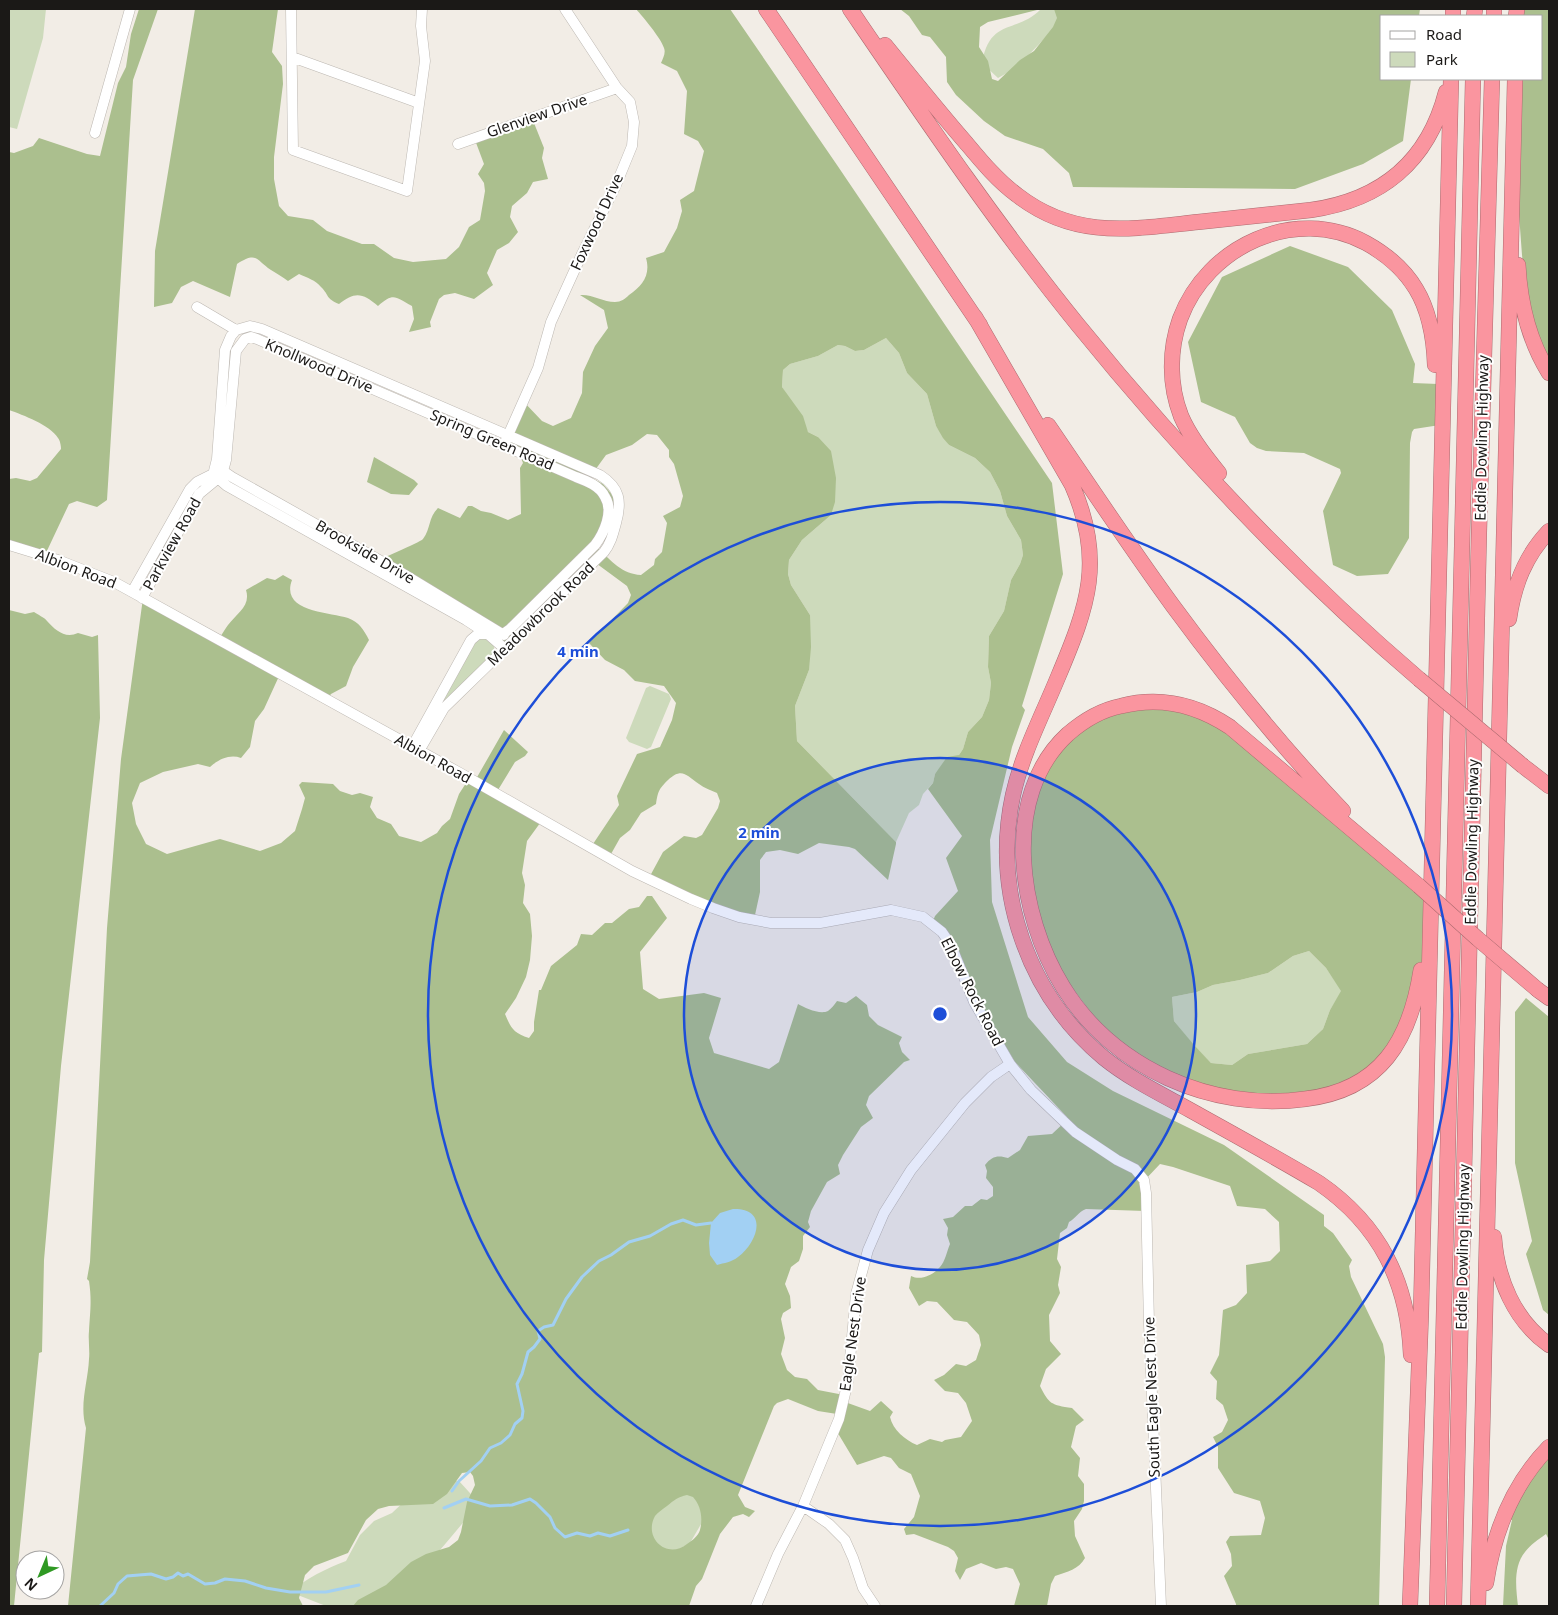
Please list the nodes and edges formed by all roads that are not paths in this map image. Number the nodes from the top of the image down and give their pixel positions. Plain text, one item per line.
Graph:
1 (130, 9) edge
2 (291, 9) edge
3 (422, 9) edge
4 (565, 9) edge
5 (766, 9) edge
6 (850, 9) edge
7 (856, 9) edge
8 (292, 57) junction
9 (1450, 80) edge
10 (1450, 80) edge
11 (1473, 80) edge
12 (1492, 80) edge
13 (1515, 80) edge
14 (616, 88) junction
15 (419, 103) junction
16 (95, 133) dead end
17 (458, 144) dead end
18 (1512, 144) junction
19 (197, 307) dead end
20 (975, 317) junction
21 (236, 330) junction
22 (1549, 373) edge
23 (410, 393) junction
24 (406, 403) junction
25 (508, 436) junction
26 (504, 446) junction
27 (1442, 467) junction
28 (591, 471) junction
29 (218, 472) junction
30 (588, 482) junction
31 (1549, 531) edge
32 (9, 545) edge
33 (1284, 554) junction
34 (132, 592) junction
35 (142, 598) junction
36 (503, 634) junction
37 (489, 635) junction
38 (508, 646) junction
39 (1499, 692) junction
40 (416, 749) junction
41 (1524, 761) junction
42 (1549, 773) edge
43 (1549, 786) edge
44 (1415, 883) junction
45 (868, 913) joint
46 (1431, 915) junction
47 (1546, 995) edge
48 (1010, 1064) junction
49 (1488, 1153) junction
50 (1145, 1187) joint
51 (1549, 1346) edge
52 (1549, 1446) edge
53 (1416, 1469) junction
54 (803, 1506) junction
55 (756, 1606) edge
56 (874, 1606) edge
57 (1161, 1606) edge
58 (1410, 1606) edge
59 (1437, 1606) edge
60 (1454, 1606) edge
61 (1478, 1606) edge
62 (1482, 1606) edge

1 - 16 street
2 - 8 street
3 - 15 street
4 - 14 street, Foxwood Drive
5 - 20 highway
6 - 33 highway
7 - 9 highway
8 - 15 street
8 - 15 street
10 - 27 highway
11 - 59 highway, Eddie Dowling Highway
12 - 60 highway, Eddie Dowling Highway
13 - 18 highway
14 - 17 street, Glenview Drive
14 - 25 street, Foxwood Drive
18 - 22 highway
18 - 39 highway
19 - 21 street
20 - 44 highway
20 - 53 highway
21 - 23 street, Spring Green Road
21 - 29 street
23 - 24 street
23 - 25 street, Spring Green Road
24 - 26 street, Spring Green Road
24 - 29 street, Knollwood Drive
25 - 26 street, Foxwood Drive
25 - 28 street, Meadowbrook Road
26 - 30 street, Spring Green Road
27 - 33 highway
27 - 46 highway
28 - 30 street
28 - 38 street, Meadowbrook Road
29 - 34 street, Parkview Road
29 - 35 street, Parkview Road
29 - 36 street, Brookside Drive
29 - 37 street, Brookside Drive
30 - 36 street, Meadowbrook Road
31 - 39 highway
32 - 34 street, Albion Road
33 - 41 highway, bridge
34 - 35 street, Albion Road
35 - 40 street, Albion Road
36 - 37 street, Meadowbrook Road
36 - 38 street, Brookside Drive
37 - 38 street, Brookside Drive
37 - 40 street, Meadowbrook Road
38 - 40 street, Meadowbrook Road
39 - 49 highway
40 - 45 street, Albion Road
41 - 42 highway
41 - 43 highway
44 - 46 highway
44 - 47 highway, bridge
45 - 48 street, Elbow Rock Road
46 - 53 highway
48 - 50 street, Elbow Rock Road
48 - 54 street, Eagle Nest Drive
49 - 51 highway
49 - 61 highway
50 - 57 street, South Eagle Nest Drive
52 - 62 highway
53 - 58 highway
54 - 55 street, Eagle Nest Drive
54 - 56 street

